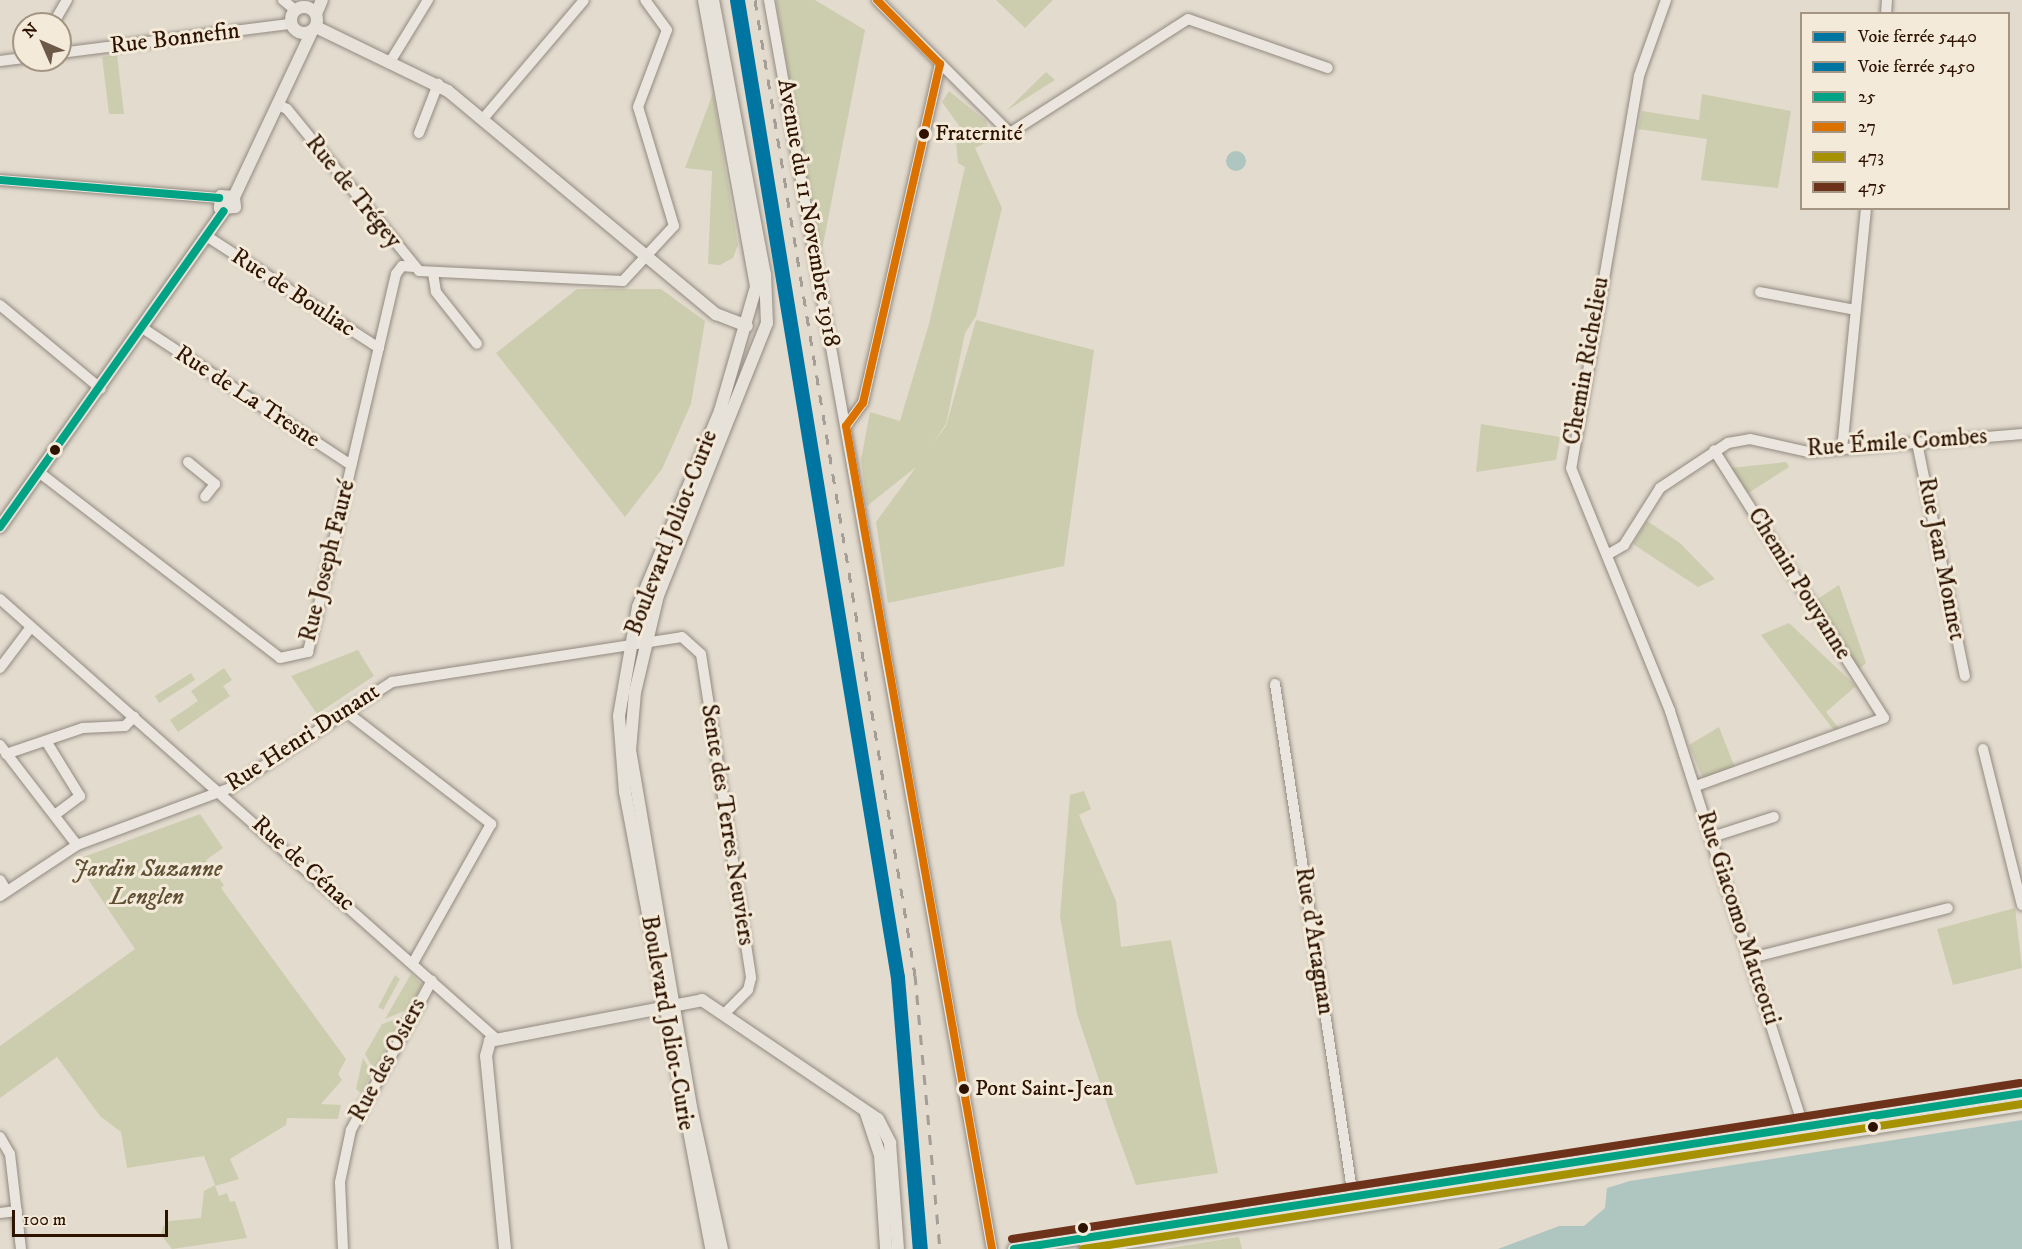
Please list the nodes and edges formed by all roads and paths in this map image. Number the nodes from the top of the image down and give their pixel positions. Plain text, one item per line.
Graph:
1 (284, 0) edge
2 (322, 0) edge
3 (428, 0) edge
4 (584, 0) edge
5 (645, 0) edge
6 (704, 0) edge
7 (713, 0) edge
8 (769, 0) edge
9 (877, 0) edge
10 (1666, 0) edge
11 (303, 6) edge
12 (315, 24) junction
13 (294, 28) junction
14 (72, 52) edge
15 (299, 54) junction
16 (390, 62) junction
17 (940, 64) junction
18 (1328, 68) dead end
19 (438, 84) junction
20 (277, 104) junction
21 (482, 120) junction
22 (419, 133) dead end
23 (0, 180) edge
24 (234, 197) junction
25 (219, 198) junction
26 (1866, 210) edge
27 (224, 211) junction
28 (208, 237) junction
29 (648, 257) junction
30 (414, 267) junction
31 (433, 273) junction
32 (1760, 292) dead end
33 (0, 304) edge
34 (1855, 310) junction
35 (747, 326) junction
36 (144, 329) junction
37 (477, 344) dead end
38 (378, 348) junction
39 (101, 389) junction
40 (728, 416) junction
41 (846, 426) junction
42 (2022, 434) edge
43 (1917, 443) junction
44 (1842, 449) junction
45 (1714, 450) junction
46 (188, 462) dead end
47 (351, 465) junction
48 (40, 473) junction
49 (205, 497) dead end
50 (0, 527) edge
51 (1607, 555) junction
52 (655, 567) junction
53 (0, 599) edge
54 (31, 627) junction
55 (682, 637) joint
56 (645, 643) junction
57 (628, 645) junction
58 (0, 668) edge
59 (1965, 676) dead end
60 (1275, 684) dead end
61 (345, 711) junction
62 (1670, 711) joint
63 (134, 717) junction
64 (46, 741) junction
65 (1983, 749) dead end
66 (3, 750) edge
67 (1696, 786) junction
68 (221, 792) junction
69 (56, 814) junction
70 (1774, 817) dead end
71 (1712, 837) junction
72 (78, 844) junction
73 (0, 880) edge
74 (3, 893) edge
75 (2022, 905) edge
76 (1948, 909) dead end
77 (1751, 958) junction
78 (413, 963) junction
79 (432, 980) junction
80 (669, 1006) junction
81 (726, 1012) junction
82 (494, 1037) junction
83 (2022, 1093) edge
84 (2022, 1105) edge
85 (863, 1109) junction
86 (1806, 1132) junction
87 (0, 1137) edge
88 (1354, 1202) junction
89 (17, 1210) junction
90 (0, 1213) edge
91 (716, 1248) edge
92 (21, 1249) edge
93 (343, 1249) edge
94 (505, 1249) edge
95 (886, 1249) edge
96 (898, 1249) edge
97 (992, 1249) edge
98 (1014, 1249) edge
99 (1085, 1249) edge

1 - 11 street
2 - 12 main road
3 - 16 street
4 - 21 street
5 - 29 street, Rue de Trégey
6 - 35 main road, Boulevard Joliot-Curie
7 - 40 main road, Boulevard Joliot-Curie
8 - 41 street, Avenue du 11 Novembre 1918
9 - 17 street
10 - 51 street, Chemin Richelieu
11 - 12 main road
11 - 13 main road
12 - 13 main road
12 - 15 main road
12 - 16 main road
13 - 14 street, Rue Bonnefin
13 - 15 main road
15 - 20 main road
16 - 19 main road
17 - 18 street
17 - 41 street
19 - 21 main road
19 - 22 street
20 - 24 main road
20 - 30 street, Rue de Trégey
21 - 29 main road
23 - 25 street
24 - 25 main road
24 - 27 main road
25 - 27 main road
26 - 34 street
27 - 28 main road
28 - 36 main road
28 - 38 street, Rue de Bouliac
29 - 31 street, Rue de Trégey
29 - 35 main road
30 - 31 street, Rue de Trégey
30 - 38 street, Rue Joseph Fauré
31 - 37 street
32 - 34 street
33 - 39 street
34 - 44 street
35 - 40 main road
35 - 52 main road, Boulevard Joliot-Curie
36 - 39 main road
36 - 47 street, Rue de La Tresne
38 - 47 street, Rue Joseph Fauré
39 - 48 main road
40 - 56 main road, Boulevard Joliot-Curie
41 - 97 street, Avenue du 11 Novembre 1918
42 - 43 street, Rue Émile Combes
43 - 44 street, Rue Émile Combes
43 - 59 street, Rue Jean Monnet
44 - 45 street, Rue Émile Combes
45 - 51 street, Rue Émile Combes
45 - 67 street, Chemin Pouyanne
46 - 49 street
47 - 48 street, Rue Joseph Fauré
48 - 50 main road
51 - 62 street, Chemin Richelieu
52 - 56 street
52 - 57 main road, Boulevard Joliot-Curie
53 - 54 street, Rue de Cénac
54 - 58 street
54 - 63 street, Rue de Cénac
55 - 56 street, Rue Henri Dunant
55 - 81 street, Sente des Terres Neuviers
56 - 57 street, Rue Henri Dunant
56 - 80 main road, Boulevard Joliot-Curie
57 - 61 street, Rue Henri Dunant
57 - 80 main road, Boulevard Joliot-Curie
60 - 88 street, Rue d'Artagnan
61 - 68 street, Rue Henri Dunant
61 - 78 street
62 - 67 street, Rue Giacomo Matteotti
63 - 64 street
63 - 68 street, Rue de Cénac
64 - 66 street
64 - 69 street
65 - 75 street
66 - 69 street
67 - 71 street, Rue Giacomo Matteotti
68 - 72 street, Rue Henri Dunant
68 - 78 street, Rue de Cénac
69 - 72 street
70 - 71 street
71 - 77 street, Rue Giacomo Matteotti
72 - 74 street, Rue Henri Dunant
73 - 74 street
76 - 77 street
77 - 86 street, Rue Giacomo Matteotti
78 - 79 street, Rue de Cénac
79 - 82 street, Rue de Cénac
79 - 93 street, Rue des Osiers
80 - 81 main road
80 - 82 main road
80 - 91 main road, Boulevard Joliot-Curie
81 - 85 main road
82 - 94 main road
83 - 86 main road
84 - 86 main road
85 - 95 main road
85 - 96 main road
86 - 88 main road
87 - 89 street
88 - 98 main road
88 - 99 main road
89 - 90 street
89 - 92 street

